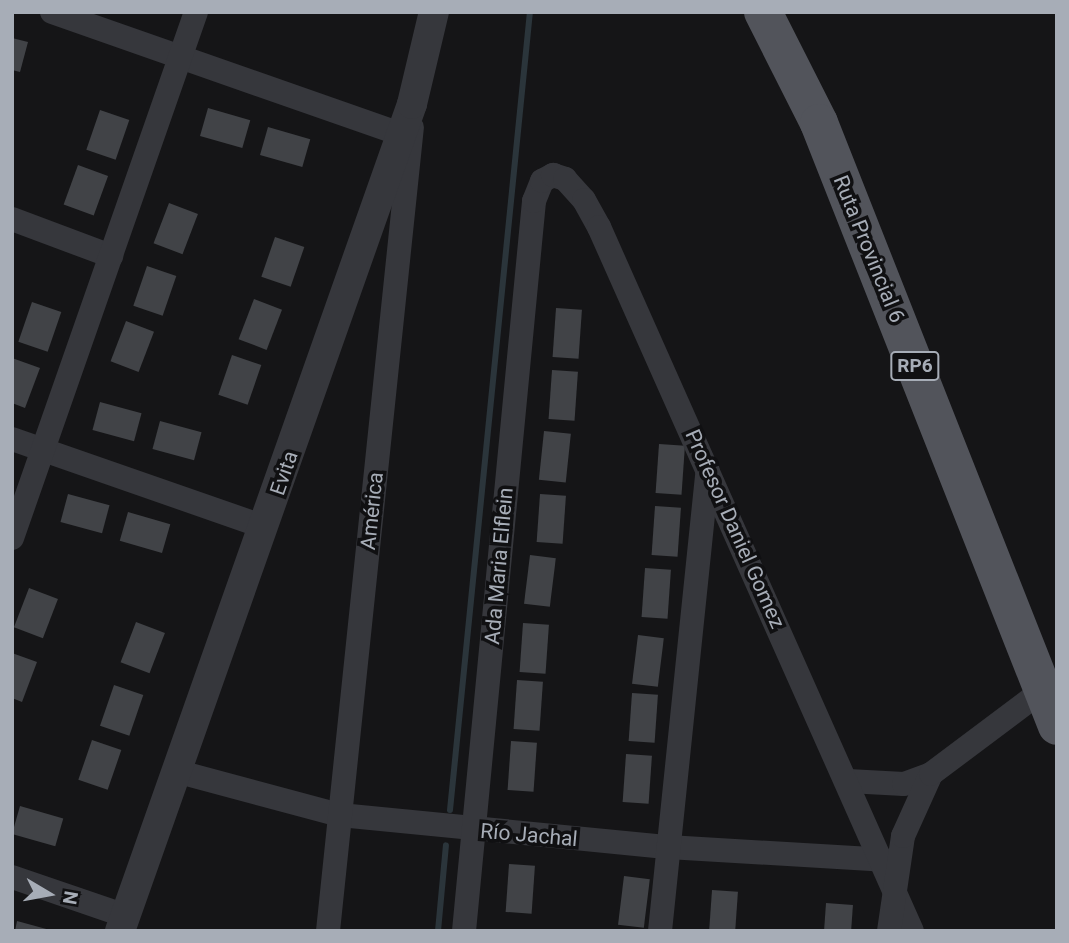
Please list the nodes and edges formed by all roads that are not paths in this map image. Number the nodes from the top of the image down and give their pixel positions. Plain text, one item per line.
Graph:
1 (52, 12) edge
2 (196, 12) edge
3 (435, 12) edge
4 (763, 12) edge
5 (180, 58) junction
6 (416, 90) junction
7 (401, 134) junction
8 (534, 201) joint
9 (12, 219) edge
10 (111, 256) junction
11 (12, 439) edge
12 (43, 450) junction
13 (709, 469) junction
14 (265, 527) junction
15 (12, 538) edge
16 (1042, 690) junction
17 (1057, 726) edge
18 (179, 772) junction
19 (931, 774) junction
20 (848, 781) junction
21 (340, 815) junction
22 (474, 830) junction
23 (668, 847) junction
24 (884, 860) junction
25 (12, 877) edge
26 (894, 883) junction
27 (123, 923) edge
28 (328, 931) edge
29 (464, 931) edge
30 (660, 931) edge
31 (889, 931) edge
32 (912, 931) edge

1 - 5 street
2 - 5 street
3 - 6 street, Evita
4 - 16 main road, Ruta Provincial 6 / RP6
5 - 7 street
5 - 10 street
6 - 7 street, Evita
6 - 21 street, América
7 - 14 street, Evita
8 - 13 street, Profesor Daniel Gomez
8 - 22 street, Ada Maria Elflein
9 - 10 street
10 - 12 street
11 - 12 street
12 - 14 street
12 - 15 street
13 - 20 street, Profesor Daniel Gomez
13 - 23 street
14 - 18 street, Evita
16 - 17 main road, Ruta Provincial 6 / RP6
16 - 19 street
18 - 21 street, Río Jachal
18 - 27 street, Evita
19 - 20 street
19 - 26 street
20 - 24 street, Profesor Daniel Gomez
21 - 22 street, Río Jachal
21 - 28 street, América
22 - 23 street, Río Jachal
22 - 29 street, Ada Maria Elflein
23 - 24 street, Río Jachal
23 - 30 street
24 - 26 street, Profesor Daniel Gomez
25 - 27 street
26 - 31 street
26 - 32 street, Profesor Daniel Gomez

